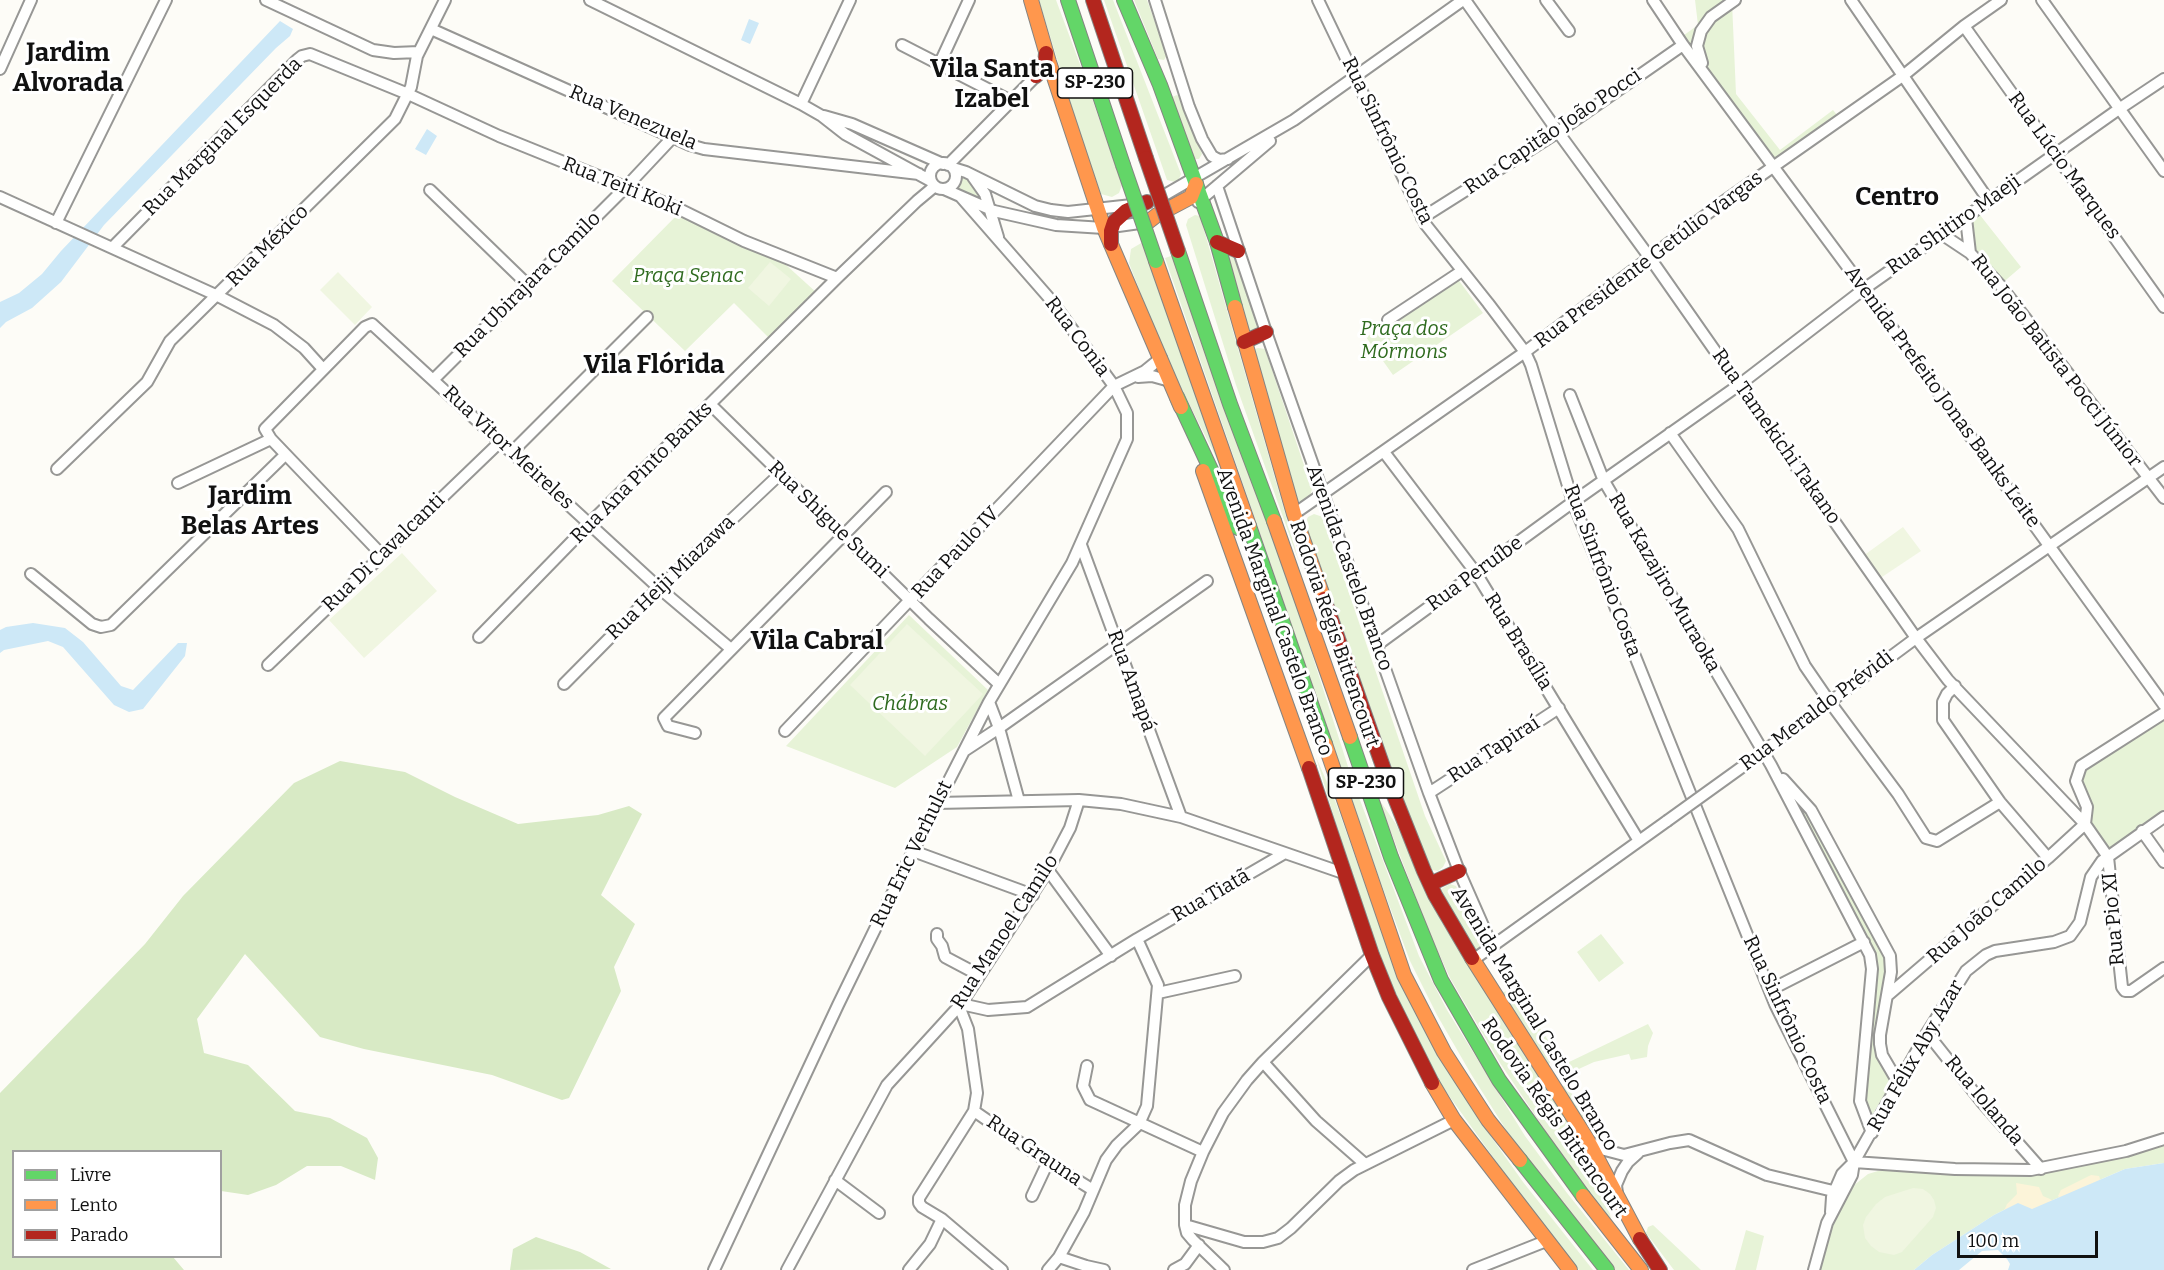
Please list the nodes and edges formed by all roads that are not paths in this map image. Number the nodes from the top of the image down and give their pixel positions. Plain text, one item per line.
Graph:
1 (31, 0) edge
2 (166, 0) edge
3 (266, 0) edge
4 (445, 0) edge
5 (590, 0) edge
6 (850, 0) edge
7 (969, 0) edge
8 (1031, 0) edge
9 (1068, 0) edge
10 (1093, 0) edge
11 (1155, 0) edge
12 (1318, 0) edge
13 (1464, 0) edge
14 (1546, 0) edge
15 (1653, 0) edge
16 (1714, 0) edge
17 (1735, 0) edge
18 (1851, 0) edge
19 (2001, 0) edge
20 (2042, 0) edge
21 (1126, 2) edge
22 (1715, 14) junction
23 (1964, 26) junction
24 (431, 29) junction
25 (1569, 31) dead end
26 (902, 45) dead end
27 (1683, 45) junction
28 (419, 52) junction
29 (1046, 53) junction
30 (939, 64) junction
31 (0, 69) edge
32 (1904, 75) junction
33 (1036, 76) junction
34 (1355, 76) junction
35 (2164, 79) edge
36 (1057, 87) junction
37 (1182, 87) junction
38 (1162, 91) junction
39 (1718, 91) junction
40 (408, 94) junction
41 (1011, 101) junction
42 (801, 104) junction
43 (2118, 109) junction
44 (822, 116) junction
45 (1294, 120) junction
46 (1558, 132) junction
47 (672, 138) junction
48 (2054, 154) junction
49 (1231, 158) junction
50 (948, 166) junction
51 (1774, 166) junction
52 (966, 171) junction
53 (2164, 171) edge
54 (919, 174) junction
55 (1195, 181) junction
56 (937, 185) junction
57 (626, 187) junction
58 (1215, 188) junction
59 (430, 190) dead end
60 (0, 196) edge
61 (960, 196) junction
62 (1202, 199) junction
63 (1989, 201) junction
64 (1147, 202) junction
65 (990, 209) junction
66 (1097, 209) junction
67 (1207, 213) junction
68 (1018, 216) junction
69 (1422, 218) junction
70 (1966, 218) junction
71 (1148, 222) junction
72 (56, 223) junction
73 (1108, 227) junction
74 (1943, 235) junction
75 (998, 238) junction
76 (1217, 242) junction
77 (113, 247) junction
78 (1238, 251) junction
79 (1970, 253) junction
80 (1650, 258) junction
81 (1462, 271) junction
82 (837, 278) junction
83 (528, 285) junction
84 (1864, 289) junction
85 (218, 296) junction
86 (2164, 307) edge
87 (647, 316) dead end
88 (1388, 320) dead end
89 (1266, 333) junction
90 (1244, 342) junction
91 (1525, 352) junction
92 (1161, 358) junction
93 (323, 369) junction
94 (1129, 378) junction
95 (434, 379) junction
96 (1170, 381) junction
97 (1739, 385) junction
98 (1114, 386) junction
99 (1570, 395) dead end
100 (1177, 397) junction
101 (711, 405) junction
102 (1670, 433) junction
103 (271, 440) junction
104 (501, 441) junction
105 (1125, 446) joint
106 (512, 452) junction
107 (1384, 452) junction
108 (285, 455) junction
109 (2164, 467) edge
110 (57, 469) dead end
111 (780, 474) junction
112 (2148, 479) junction
113 (1604, 481) junction
114 (178, 483) dead end
115 (886, 492) dead end
116 (1323, 494) junction
117 (2164, 498) edge
118 (1573, 502) junction
119 (1293, 514) junction
120 (590, 524) junction
121 (844, 536) junction
122 (1081, 545) junction
123 (2050, 545) junction
124 (382, 555) junction
125 (1476, 573) junction
126 (31, 574) dead end
127 (1207, 581) dead end
128 (659, 588) junction
129 (911, 601) junction
130 (479, 637) dead end
131 (1916, 638) junction
132 (1116, 644) junction
133 (1377, 645) junction
134 (731, 649) junction
135 (268, 665) dead end
136 (564, 684) dead end
137 (999, 684) junction
138 (1954, 686) junction
139 (1829, 701) junction
140 (989, 702) junction
141 (2164, 705) edge
142 (1559, 708) junction
143 (2164, 712) edge
144 (1316, 716) junction
145 (999, 728) junction
146 (786, 732) dead end
147 (695, 733) dead end
148 (963, 751) junction
149 (1764, 753) junction
150 (1771, 765) junction
151 (1429, 793) junction
152 (1079, 800) junction
153 (1019, 801) junction
154 (2000, 802) junction
155 (937, 803) junction
156 (1181, 817) junction
157 (2164, 817) edge
158 (2085, 824) junction
159 (2142, 831) junction
160 (1639, 841) junction
161 (912, 851) junction
162 (1285, 853) junction
163 (2108, 856) junction
164 (2049, 858) junction
165 (2164, 862) edge
166 (1048, 870) junction
167 (1459, 871) junction
168 (1343, 873) junction
169 (1430, 884) junction
170 (1033, 895) junction
171 (937, 934) dead end
172 (1137, 939) junction
173 (1864, 942) junction
174 (1492, 946) junction
175 (1372, 955) junction
176 (1111, 956) junction
177 (1473, 960) junction
178 (2164, 968) edge
179 (979, 975) junction
180 (1235, 976) dead end
181 (1770, 990) junction
182 (1158, 993) junction
183 (1887, 996) junction
184 (960, 1005) junction
185 (1927, 1034) junction
186 (1263, 1062) junction
187 (1087, 1066) dead end
188 (1899, 1084) junction
189 (974, 1111) junction
190 (1454, 1120) junction
191 (1139, 1124) junction
192 (1872, 1133) junction
193 (1587, 1139) junction
194 (2164, 1139) edge
195 (1640, 1151) junction
196 (1203, 1152) junction
197 (1048, 1162) junction
198 (1854, 1162) junction
199 (1365, 1164) junction
200 (2041, 1169) junction
201 (835, 1180) junction
202 (1093, 1190) junction
203 (1833, 1191) junction
204 (1032, 1196) dead end
205 (1621, 1206) junction
206 (1831, 1212) junction
207 (879, 1213) dead end
208 (942, 1219) junction
209 (1185, 1225) junction
210 (1546, 1241) junction
211 (1199, 1245) junction
212 (1059, 1257) junction
213 (791, 1268) edge
214 (714, 1270) edge
215 (909, 1270) edge
216 (1002, 1270) edge
217 (1048, 1270) edge
218 (1104, 1270) edge
219 (1174, 1270) edge
220 (1224, 1270) edge
221 (1473, 1270) edge
222 (1570, 1270) edge
223 (1607, 1270) edge
224 (1641, 1270) edge
225 (1660, 1270) edge
226 (1814, 1270) edge

1 - 31 street
2 - 72 street
3 - 28 street
4 - 24 street, Rua México
5 - 42 street
6 - 42 street
7 - 30 street
8 - 29 main road, Avenida Marginal Castelo Branco
9 - 144 main road, SP-230, bridge
10 - 224 main road, Rodovia Régis Bittencourt / SP-230, bridge
11 - 37 street
12 - 34 street, Rua Sinfrônio Costa
13 - 34 street
13 - 46 street, Rua Tamekichi Takano
14 - 25 street
15 - 27 street, Avenida Prefeito Jonas Banks Leite
16 - 22 street
17 - 22 street
18 - 32 street
19 - 23 street, Rua Presidente Getúlio Vargas
20 - 43 street
21 - 38 main road, Avenida Marginal Castelo Branco
22 - 39 street, Avenida Prefeito Jonas Banks Leite
23 - 32 street, Rua Presidente Getúlio Vargas
23 - 48 street, Rua Lúcio Marques
24 - 28 street, Rua México
24 - 47 street, Rua Venezuela
26 - 30 street
27 - 39 street, Avenida Prefeito Jonas Banks Leite
27 - 46 street, Rua Capitão João Pocci
28 - 40 street, Rua México
29 - 33 main road
29 - 36 main road, Avenida Marginal Castelo Branco
30 - 41 street
32 - 51 street, Rua Presidente Getúlio Vargas
32 - 63 street
33 - 36 main road
33 - 41 street
34 - 45 street
34 - 69 street, Rua Sinfrônio Costa
35 - 43 street, Rua Shitiro Maeji
36 - 66 main road, Avenida Marginal Castelo Branco
37 - 38 street
37 - 49 street
38 - 55 main road, Avenida Marginal Castelo Branco
39 - 51 street, Avenida Prefeito Jonas Banks Leite
40 - 57 street, Rua Teiti Koki
40 - 77 street, Rua Marginal Esquerda
40 - 85 street, Rua México
41 - 50 street
42 - 44 street
43 - 48 street, Rua Shitiro Maeji
43 - 53 street
44 - 50 street
44 - 54 street
45 - 49 street
45 - 58 street
46 - 69 street, Rua Capitão João Pocci
46 - 80 street, Rua Tamekichi Takano
47 - 54 street, Rua Venezuela
47 - 57 street, Rua Ubirajara Camilo
48 - 63 street, Rua Shitiro Maeji
48 - 86 street, Rua Lúcio Marques
49 - 55 street
50 - 52 street
50 - 56 street
50 - 56 street
51 - 80 street, Rua Presidente Getúlio Vargas
51 - 84 street, Avenida Prefeito Jonas Banks Leite
52 - 65 street, Rua Conia
52 - 66 street
54 - 56 street
55 - 62 main road, Avenida Marginal Castelo Branco
55 - 64 street
55 - 71 main road
56 - 61 street
56 - 82 street, Rua Ana Pinto Banks
57 - 82 street, Rua Teiti Koki
57 - 83 street, Rua Ubirajara Camilo
58 - 62 street
58 - 67 main road
58 - 78 street, Avenida Castelo Branco
59 - 83 street
60 - 72 street
61 - 65 street
61 - 75 street, Rua Conia
62 - 67 main road, Avenida Marginal Castelo Branco
62 - 71 street
63 - 70 street, Rua Shitiro Maeji
64 - 66 street
64 - 73 main road
65 - 68 street
65 - 75 street, Rua Conia
66 - 73 main road, Avenida Marginal Castelo Branco
67 - 76 main road, Avenida Marginal Castelo Branco
68 - 73 street
68 - 75 street
69 - 81 street, Rua Sinfrônio Costa
70 - 74 street, Rua Shitiro Maeji
70 - 79 street, Rua João Batista Pocci Júnior
71 - 73 street
72 - 77 street
73 - 92 main road, Avenida Marginal Castelo Branco
74 - 79 street
74 - 84 street, Rua Shitiro Maeji
75 - 98 street, Rua Conia
76 - 78 main road
76 - 90 main road, Avenida Marginal Castelo Branco
77 - 85 street
78 - 89 street, Avenida Castelo Branco
79 - 112 street, Rua João Batista Pocci Júnior
80 - 91 street, Rua Presidente Getúlio Vargas
80 - 97 street, Rua Tamekichi Takano
81 - 88 street
81 - 91 street, Rua Sinfrônio Costa
82 - 101 street, Rua Ana Pinto Banks
83 - 95 street, Rua Ubirajara Camilo
84 - 97 street, Rua Shitiro Maeji
84 - 123 street, Avenida Prefeito Jonas Banks Leite
85 - 93 street
85 - 110 street, Rua México
87 - 106 street
89 - 90 main road
89 - 116 street, Avenida Castelo Branco
90 - 119 main road, Avenida Marginal Castelo Branco
91 - 107 street, Rua Presidente Getúlio Vargas
91 - 118 street, Rua Sinfrônio Costa
92 - 94 street, Rua Paulo IV
92 - 96 main road, Avenida Marginal Castelo Branco
93 - 95 street, Rua Vitor Meireles
93 - 103 street
94 - 96 street, Rua Paulo IV
94 - 98 street, Rua Paulo IV
95 - 104 street, Rua Vitor Meireles
96 - 100 main road, Avenida Marginal Castelo Branco
97 - 102 street, Rua Shitiro Maeji
97 - 131 street, Rua Tamekichi Takano
98 - 105 street, Rua Conia
98 - 129 street, Rua Paulo IV
99 - 113 street, Rua Kazajiro Muraoka
100 - 144 main road
100 - 168 main road, Avenida Marginal Castelo Branco
101 - 111 street, Rua Shigue Sumi
101 - 120 street, Rua Ana Pinto Banks
102 - 113 street, Rua Shitiro Maeji
102 - 139 street
103 - 108 street
103 - 114 street
104 - 106 street, Rua Vitor Meireles
104 - 124 street, Rua Di Cavalcanti
105 - 122 street, Rua Eric Verhulst
106 - 120 street, Rua Vitor Meireles
107 - 116 street, Rua Presidente Getúlio Vargas
107 - 125 street, Rua Brasília
108 - 124 street
108 - 126 street
109 - 112 street, Rua Meraldo Prévidi
111 - 121 street, Rua Shigue Sumi
111 - 128 street, Rua Heiji Miazawa
112 - 117 street, Rua João Batista Pocci Júnior
112 - 123 street, Rua Meraldo Prévidi
113 - 118 street, Rua Shitiro Maeji
113 - 149 street, Rua Kazajiro Muraoka
115 - 121 street
116 - 119 street, Rua Presidente Getúlio Vargas
116 - 133 street, Avenida Castelo Branco
118 - 125 street, Rua Peruíbe
118 - 181 street, Rua Sinfrônio Costa
119 - 169 main road, Avenida Marginal Castelo Branco
120 - 128 street, Rua Vitor Meireles
120 - 130 street, Rua Ana Pinto Banks
121 - 129 street, Rua Shigue Sumi
121 - 134 street
122 - 132 street, Rua Amapá
122 - 137 street, Rua Eric Verhulst
123 - 131 street, Rua Meraldo Prévidi
123 - 141 street, Avenida Prefeito Jonas Banks Leite
124 - 135 street, Rua Di Cavalcanti
125 - 133 street, Rua Peruíbe
125 - 142 street, Rua Brasília
127 - 132 street
128 - 134 street, Rua Vitor Meireles
128 - 136 street, Rua Heiji Miazawa
129 - 137 street, Rua Shigue Sumi
129 - 146 street, Rua Paulo IV
131 - 138 street, Rua Tamekichi Takano
131 - 139 street, Rua Meraldo Prévidi
132 - 145 street
132 - 156 street, Rua Amapá
133 - 151 street, Avenida Castelo Branco
134 - 147 street
137 - 140 street, Rua Eric Verhulst
138 - 154 street
138 - 158 street, Rua Tamekichi Takano
139 - 149 street, Rua Meraldo Prévidi
139 - 154 street
140 - 145 street
140 - 148 street, Rua Eric Verhulst
142 - 151 street, Rua Tapiraí
142 - 160 street, Rua Brasília
143 - 158 street
144 - 223 main road, SP-230
145 - 148 street
145 - 153 street
148 - 155 street, Rua Eric Verhulst
149 - 150 street, Rua Kazajiro Muraoka
149 - 160 street, Rua Meraldo Prévidi, bridge
150 - 173 street, Rua Kazajiro Muraoka
150 - 183 street, Rua Kazajiro Muraoka
151 - 167 street, Avenida Castelo Branco
152 - 153 street
152 - 156 street
152 - 166 street, Rua Manoel Camilo
153 - 155 street
154 - 164 street
155 - 161 street, Rua Eric Verhulst
156 - 162 street
157 - 159 street, Rua Félix Aby Azar
158 - 163 street, Rua Tamekichi Takano
158 - 164 street, Rua João Camilo
159 - 163 street, Rua Félix Aby Azar
159 - 165 street
160 - 174 street, Rua Meraldo Prévidi
161 - 170 street
161 - 214 street, Rua Eric Verhulst
162 - 168 street
162 - 172 street, Rua Tiatã
163 - 178 street, Rua Pio XI
163 - 185 street, Rua Félix Aby Azar
164 - 183 street, Rua João Camilo
166 - 170 street, Rua Manoel Camilo
166 - 176 street
167 - 169 main road
167 - 174 street, Avenida Castelo Branco
168 - 175 main road, Avenida Marginal Castelo Branco
169 - 177 main road, Avenida Marginal Castelo Branco
170 - 179 street, Rua Manoel Camilo
171 - 179 street
172 - 176 street, Rua Tiatã
172 - 182 street
173 - 181 street
173 - 192 street, Rua Kazajiro Muraoka
174 - 177 street, Rua Meraldo Prévidi
175 - 186 street
175 - 190 main road, Avenida Marginal Castelo Branco
176 - 184 street
177 - 193 main road, Avenida Marginal Castelo Branco
179 - 184 street, Rua Manoel Camilo
180 - 182 street
181 - 198 street, Rua Sinfrônio Costa
182 - 191 street
183 - 188 street, Rua Kazajiro Muraoka
184 - 189 street, Rua Grauna
184 - 201 street, Rua Manoel Camilo
185 - 188 street, Rua Félix Aby Azar
185 - 200 street, Rua Iolanda
186 - 196 street
186 - 199 street
187 - 191 street
188 - 192 street, Rua Félix Aby Azar
189 - 197 street, Rua Grauna
189 - 208 street
190 - 199 street
190 - 210 main road, Avenida Marginal Castelo Branco
191 - 196 street
191 - 202 street
192 - 198 street, Rua Félix Aby Azar
193 - 195 street
193 - 205 main road, Avenida Marginal Castelo Branco
194 - 200 street
195 - 203 street
195 - 205 street
196 - 209 street
197 - 202 street, Rua Grauna
197 - 204 street
198 - 200 street
198 - 203 street, Rua Félix Aby Azar
198 - 206 street, Rua Félix Aby Azar
199 - 209 street
201 - 207 street
201 - 213 street, Rua Manoel Camilo
202 - 212 street
203 - 206 street, Rua Félix Aby Azar
205 - 225 main road, Avenida Marginal Castelo Branco
206 - 226 street, Rua Félix Aby Azar
208 - 215 street
208 - 216 street
209 - 211 street
210 - 221 street
210 - 222 main road, Avenida Marginal Castelo Branco
211 - 219 street
211 - 220 street
212 - 217 street
212 - 218 street

